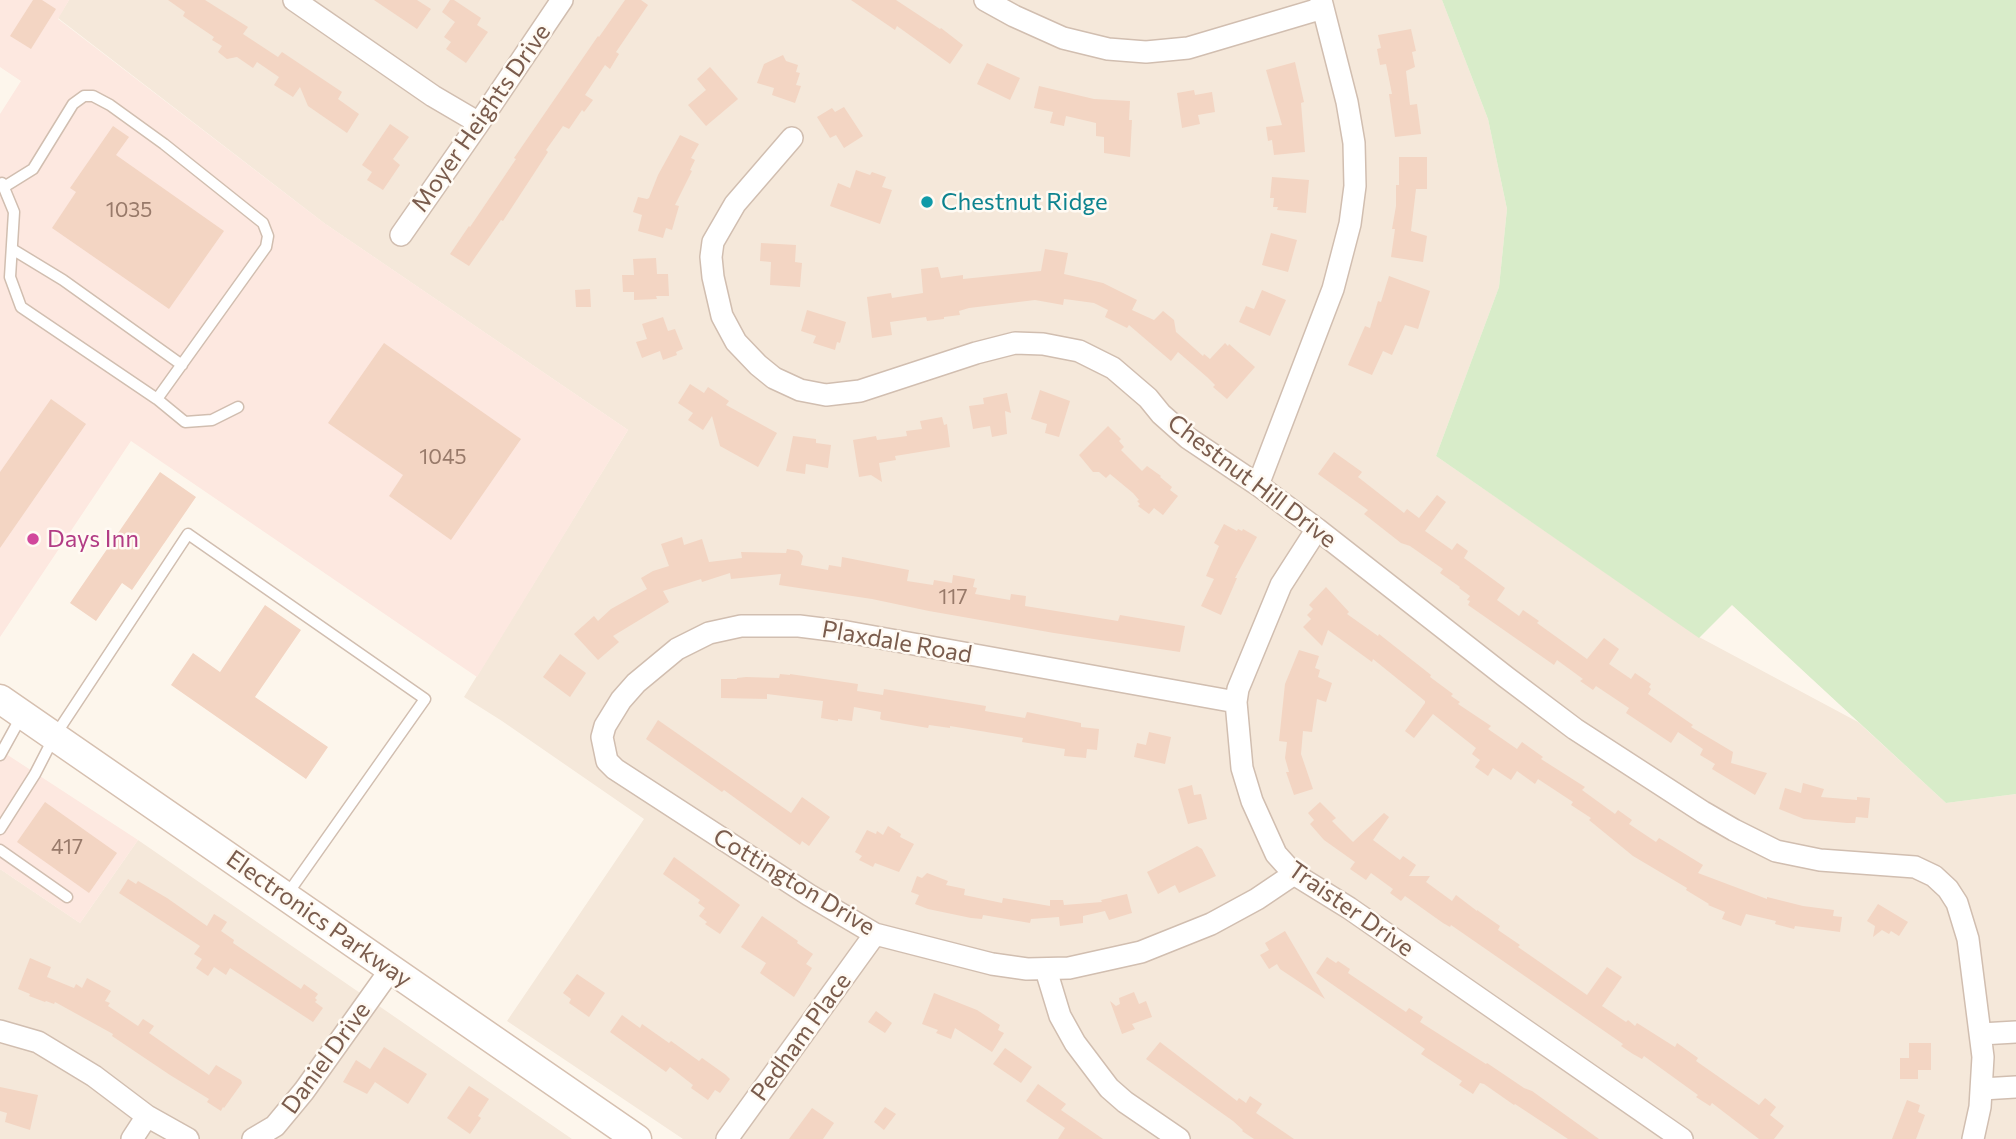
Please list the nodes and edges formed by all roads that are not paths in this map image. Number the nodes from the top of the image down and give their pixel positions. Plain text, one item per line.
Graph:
1 (294, 0) edge
2 (562, 0) edge
3 (985, 0) edge
4 (1322, 4) edge
5 (480, 123) junction
6 (792, 138) dead end
7 (2, 184) edge
8 (401, 235) dead end
9 (12, 249) junction
10 (182, 365) junction
11 (157, 400) junction
12 (238, 407) dead end
13 (1258, 485) junction
14 (1317, 529) junction
15 (1236, 702) junction
16 (11, 707) edge
17 (54, 737) junction
18 (602, 737) joint
19 (0, 755) edge
20 (0, 829) edge
21 (0, 849) edge
22 (1294, 874) junction
23 (286, 896) junction
24 (67, 897) dead end
25 (874, 934) junction
26 (391, 968) junction
27 (1046, 970) junction
28 (0, 1031) edge
29 (2016, 1032) edge
30 (1981, 1034) junction
31 (2016, 1087) edge
32 (1982, 1089) junction
33 (147, 1116) junction
34 (630, 1137) edge
35 (132, 1139) edge
36 (188, 1139) edge
37 (254, 1139) edge
38 (727, 1139) edge
39 (1179, 1139) edge
40 (1682, 1139) edge
41 (1973, 1139) edge

1 - 5 street
2 - 5 street, Moyer Heights Drive
3 - 4 street
4 - 13 street
5 - 8 street, Moyer Heights Drive
6 - 13 street, Chestnut Hill Drive
7 - 9 lane
7 - 10 lane
9 - 10 lane
9 - 11 lane
10 - 11 lane
11 - 12 lane
13 - 14 street, Chestnut Hill Drive
14 - 15 street, Traister Drive
14 - 30 street, Chestnut Hill Drive
15 - 18 street, Plaxdale Road
15 - 22 street, Traister Drive
16 - 17 main road, Electronics Parkway
16 - 19 lane
17 - 20 lane
17 - 23 main road, Electronics Parkway
17 - 23 lane
18 - 25 street, Cottington Drive
21 - 24 lane
22 - 27 street, Cottington Drive
22 - 40 street, Traister Drive
23 - 26 main road, Electronics Parkway
25 - 27 street, Cottington Drive
25 - 38 street, Pedham Place
26 - 34 main road, Electronics Parkway
26 - 37 street, Daniel Drive
27 - 39 street
28 - 33 street
29 - 30 street
30 - 32 street
31 - 32 street
32 - 41 street
33 - 35 street
33 - 36 street

